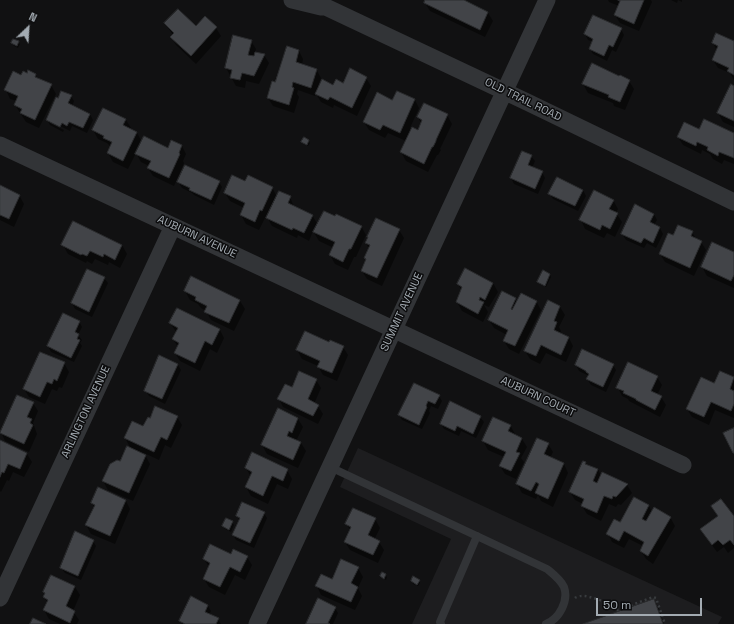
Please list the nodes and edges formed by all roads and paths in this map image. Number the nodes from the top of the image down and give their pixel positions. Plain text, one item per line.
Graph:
1 (292, 0) edge
2 (547, 0) edge
3 (318, 4) edge
4 (504, 92) junction
5 (0, 145) edge
6 (734, 202) edge
7 (173, 226) junction
8 (394, 330) junction
9 (683, 465) dead end
10 (330, 466) junction
11 (477, 536) junction
12 (0, 598) edge
13 (572, 599) dead end
14 (257, 624) edge
15 (441, 624) edge
16 (546, 624) edge
17 (665, 624) edge

1 - 3 street, OLD TRAIL ROAD
2 - 4 street, SUMMIT AVENUE
3 - 4 street, OLD TRAIL ROAD
4 - 6 street, OLD TRAIL ROAD
4 - 8 street, SUMMIT AVENUE
5 - 7 street, AUBURN AVENUE
7 - 8 street, AUBURN AVENUE
7 - 12 street, ARLINGTON AVENUE
8 - 9 street, AUBURN COURT
8 - 10 street, SUMMIT AVENUE
10 - 11 lane
10 - 14 street, SUMMIT AVENUE
11 - 15 lane
11 - 16 lane
13 - 17 path

